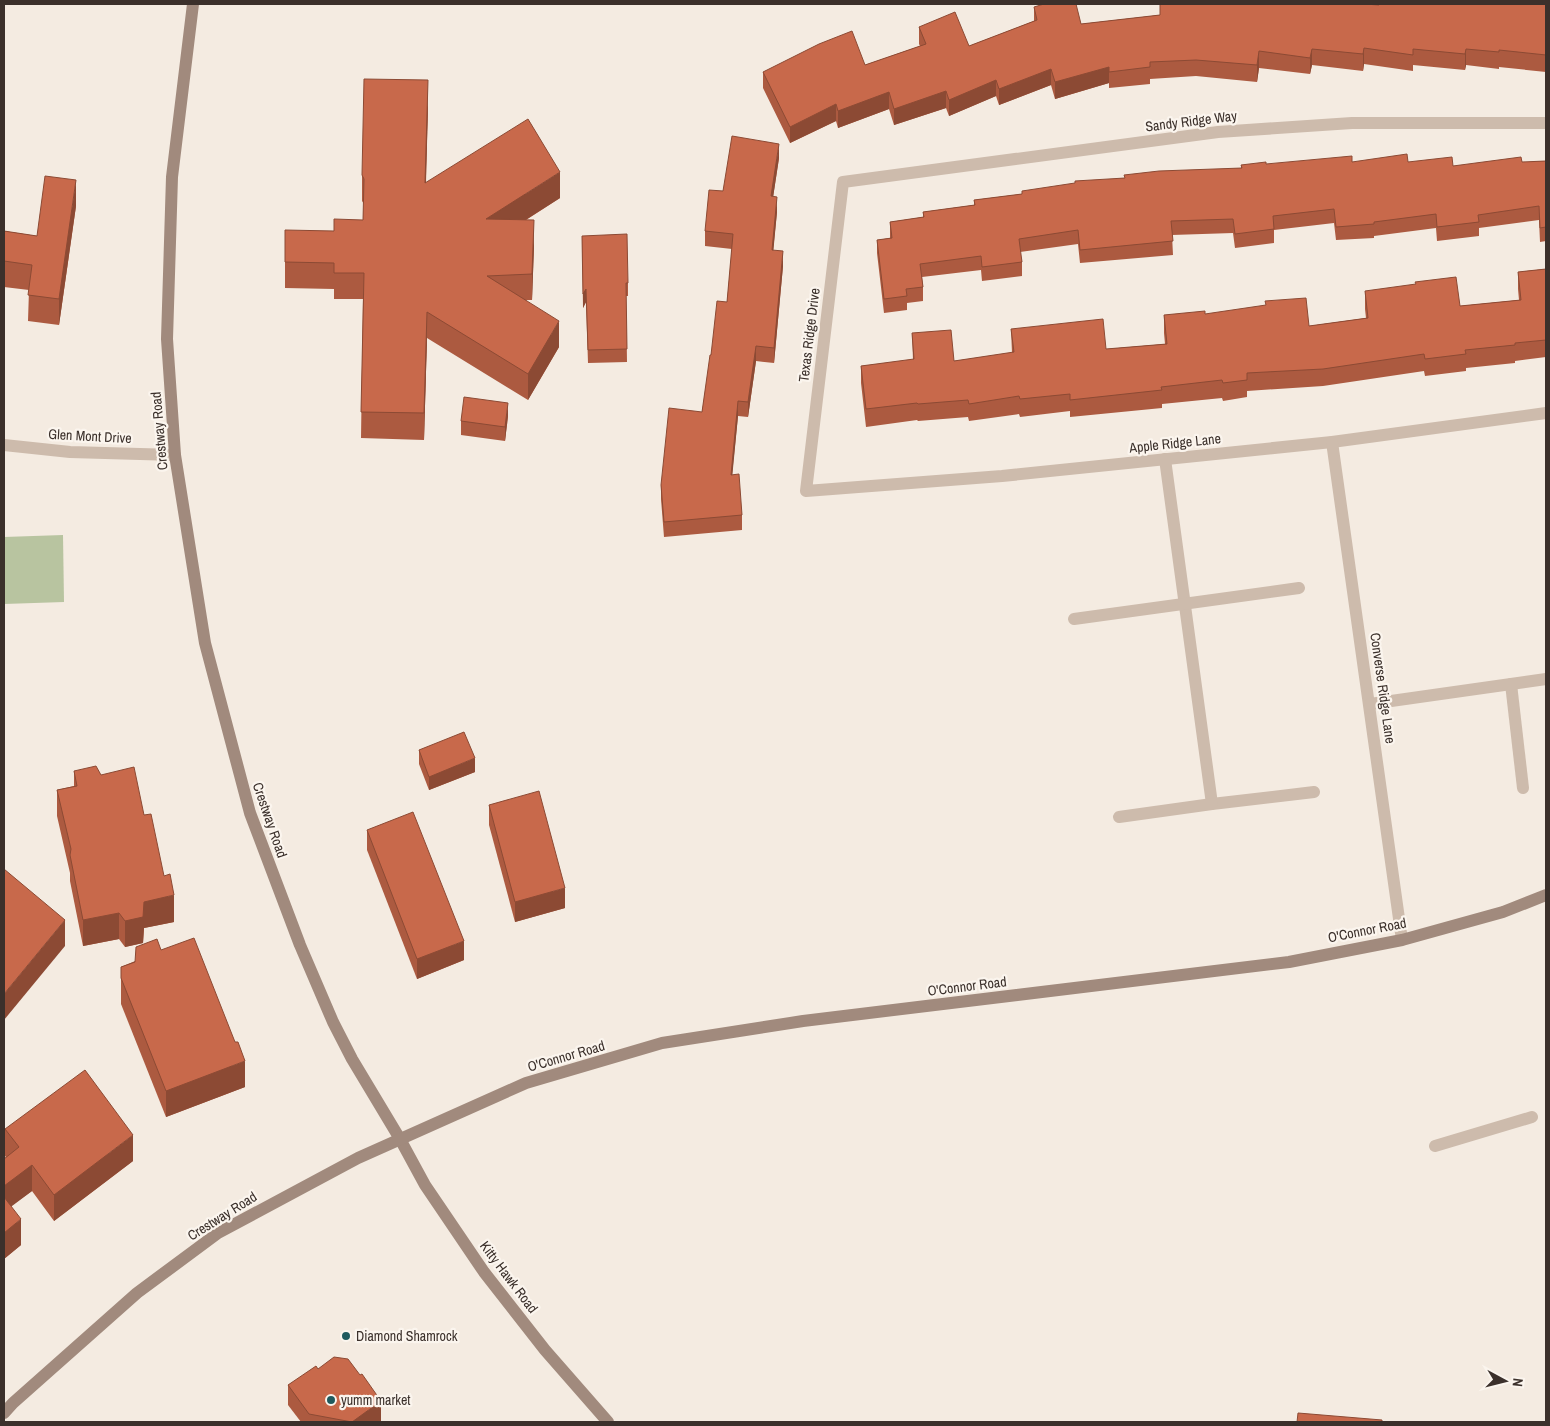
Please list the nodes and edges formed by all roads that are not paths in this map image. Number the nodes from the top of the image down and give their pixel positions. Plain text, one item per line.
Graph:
1 (192, 4) edge
2 (1546, 124) edge
3 (843, 182) joint
4 (1546, 413) edge
5 (1332, 442) junction
6 (4, 445) edge
7 (175, 455) junction
8 (1165, 459) junction
9 (806, 491) joint
10 (1299, 588) dead end
11 (1185, 603) junction
12 (1074, 619) dead end
13 (1546, 679) edge
14 (1510, 684) junction
15 (1370, 704) junction
16 (1523, 788) dead end
17 (1314, 792) dead end
18 (1212, 804) junction
19 (1119, 816) dead end
20 (1546, 895) edge
21 (1402, 940) junction
22 (1532, 1116) dead end
23 (400, 1139) junction
24 (1435, 1146) dead end
25 (4, 1413) edge
26 (608, 1422) edge

1 - 7 main road, Crestway Road
2 - 3 street, Sandy Ridge Way
3 - 9 street, Texas Ridge Drive
4 - 5 street, Apple Ridge Lane
5 - 8 street, Apple Ridge Lane
5 - 15 street, Converse Ridge Lane
6 - 7 street, Glen Mont Drive
7 - 23 main road, Crestway Road
8 - 9 street, Apple Ridge Lane
8 - 11 street
10 - 11 street
11 - 12 street
11 - 18 street
13 - 14 street
14 - 15 street
14 - 16 street
15 - 21 street, Converse Ridge Lane
17 - 18 street
18 - 19 street
20 - 21 main road, O'Connor Road
21 - 23 main road, O'Connor Road
22 - 24 street
23 - 25 main road, Crestway Road
23 - 26 main road, Kitty Hawk Road

